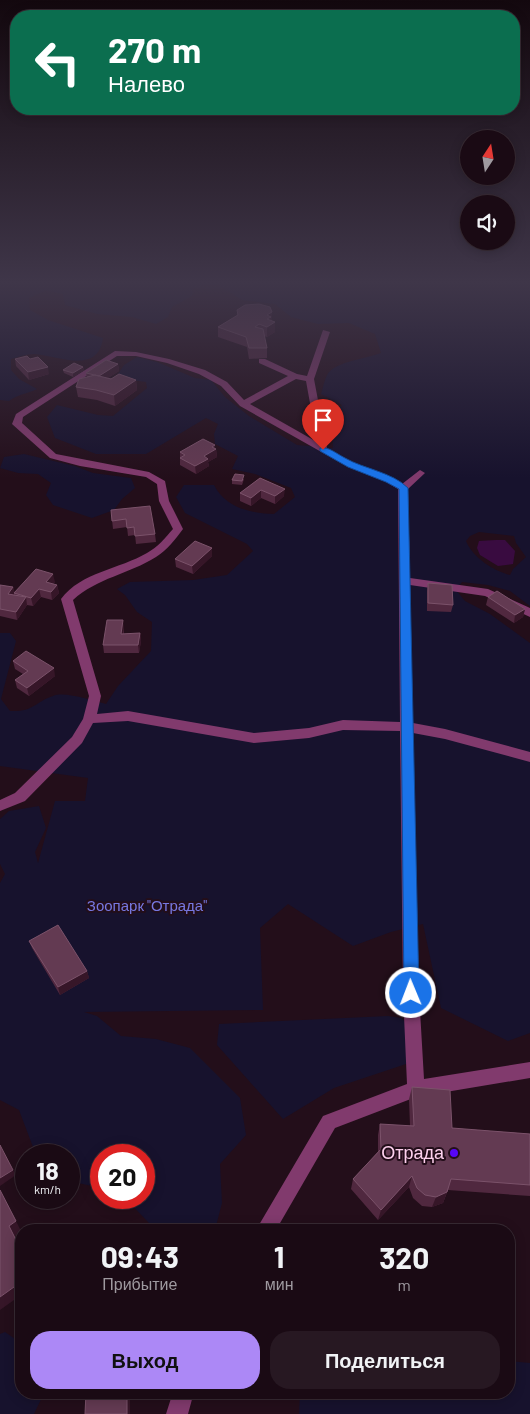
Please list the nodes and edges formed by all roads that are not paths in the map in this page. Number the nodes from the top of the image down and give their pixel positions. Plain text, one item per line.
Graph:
1 (321, 346) edge
2 (262, 361) edge
3 (295, 376) junction
4 (310, 378) junction
5 (243, 404) junction
6 (323, 450) junction
7 (420, 473) dead end
8 (403, 488) junction
9 (405, 581) junction
10 (530, 613) edge
11 (89, 719) junction
12 (408, 727) junction
13 (530, 757) edge
14 (0, 806) edge
15 (530, 1070) edge
16 (416, 1089) junction
17 (269, 1224) edge
18 (182, 1399) edge
19 (177, 1414) edge

1 - 4 lane
2 - 3 lane
3 - 4 lane
3 - 5 lane
4 - 6 lane
5 - 6 lane
5 - 11 lane
6 - 8 lane
7 - 8 lane
8 - 9 lane
9 - 10 lane
9 - 12 lane
11 - 12 lane
11 - 14 lane
12 - 13 lane
12 - 16 lane
15 - 16 lane
16 - 17 lane
18 - 19 lane

